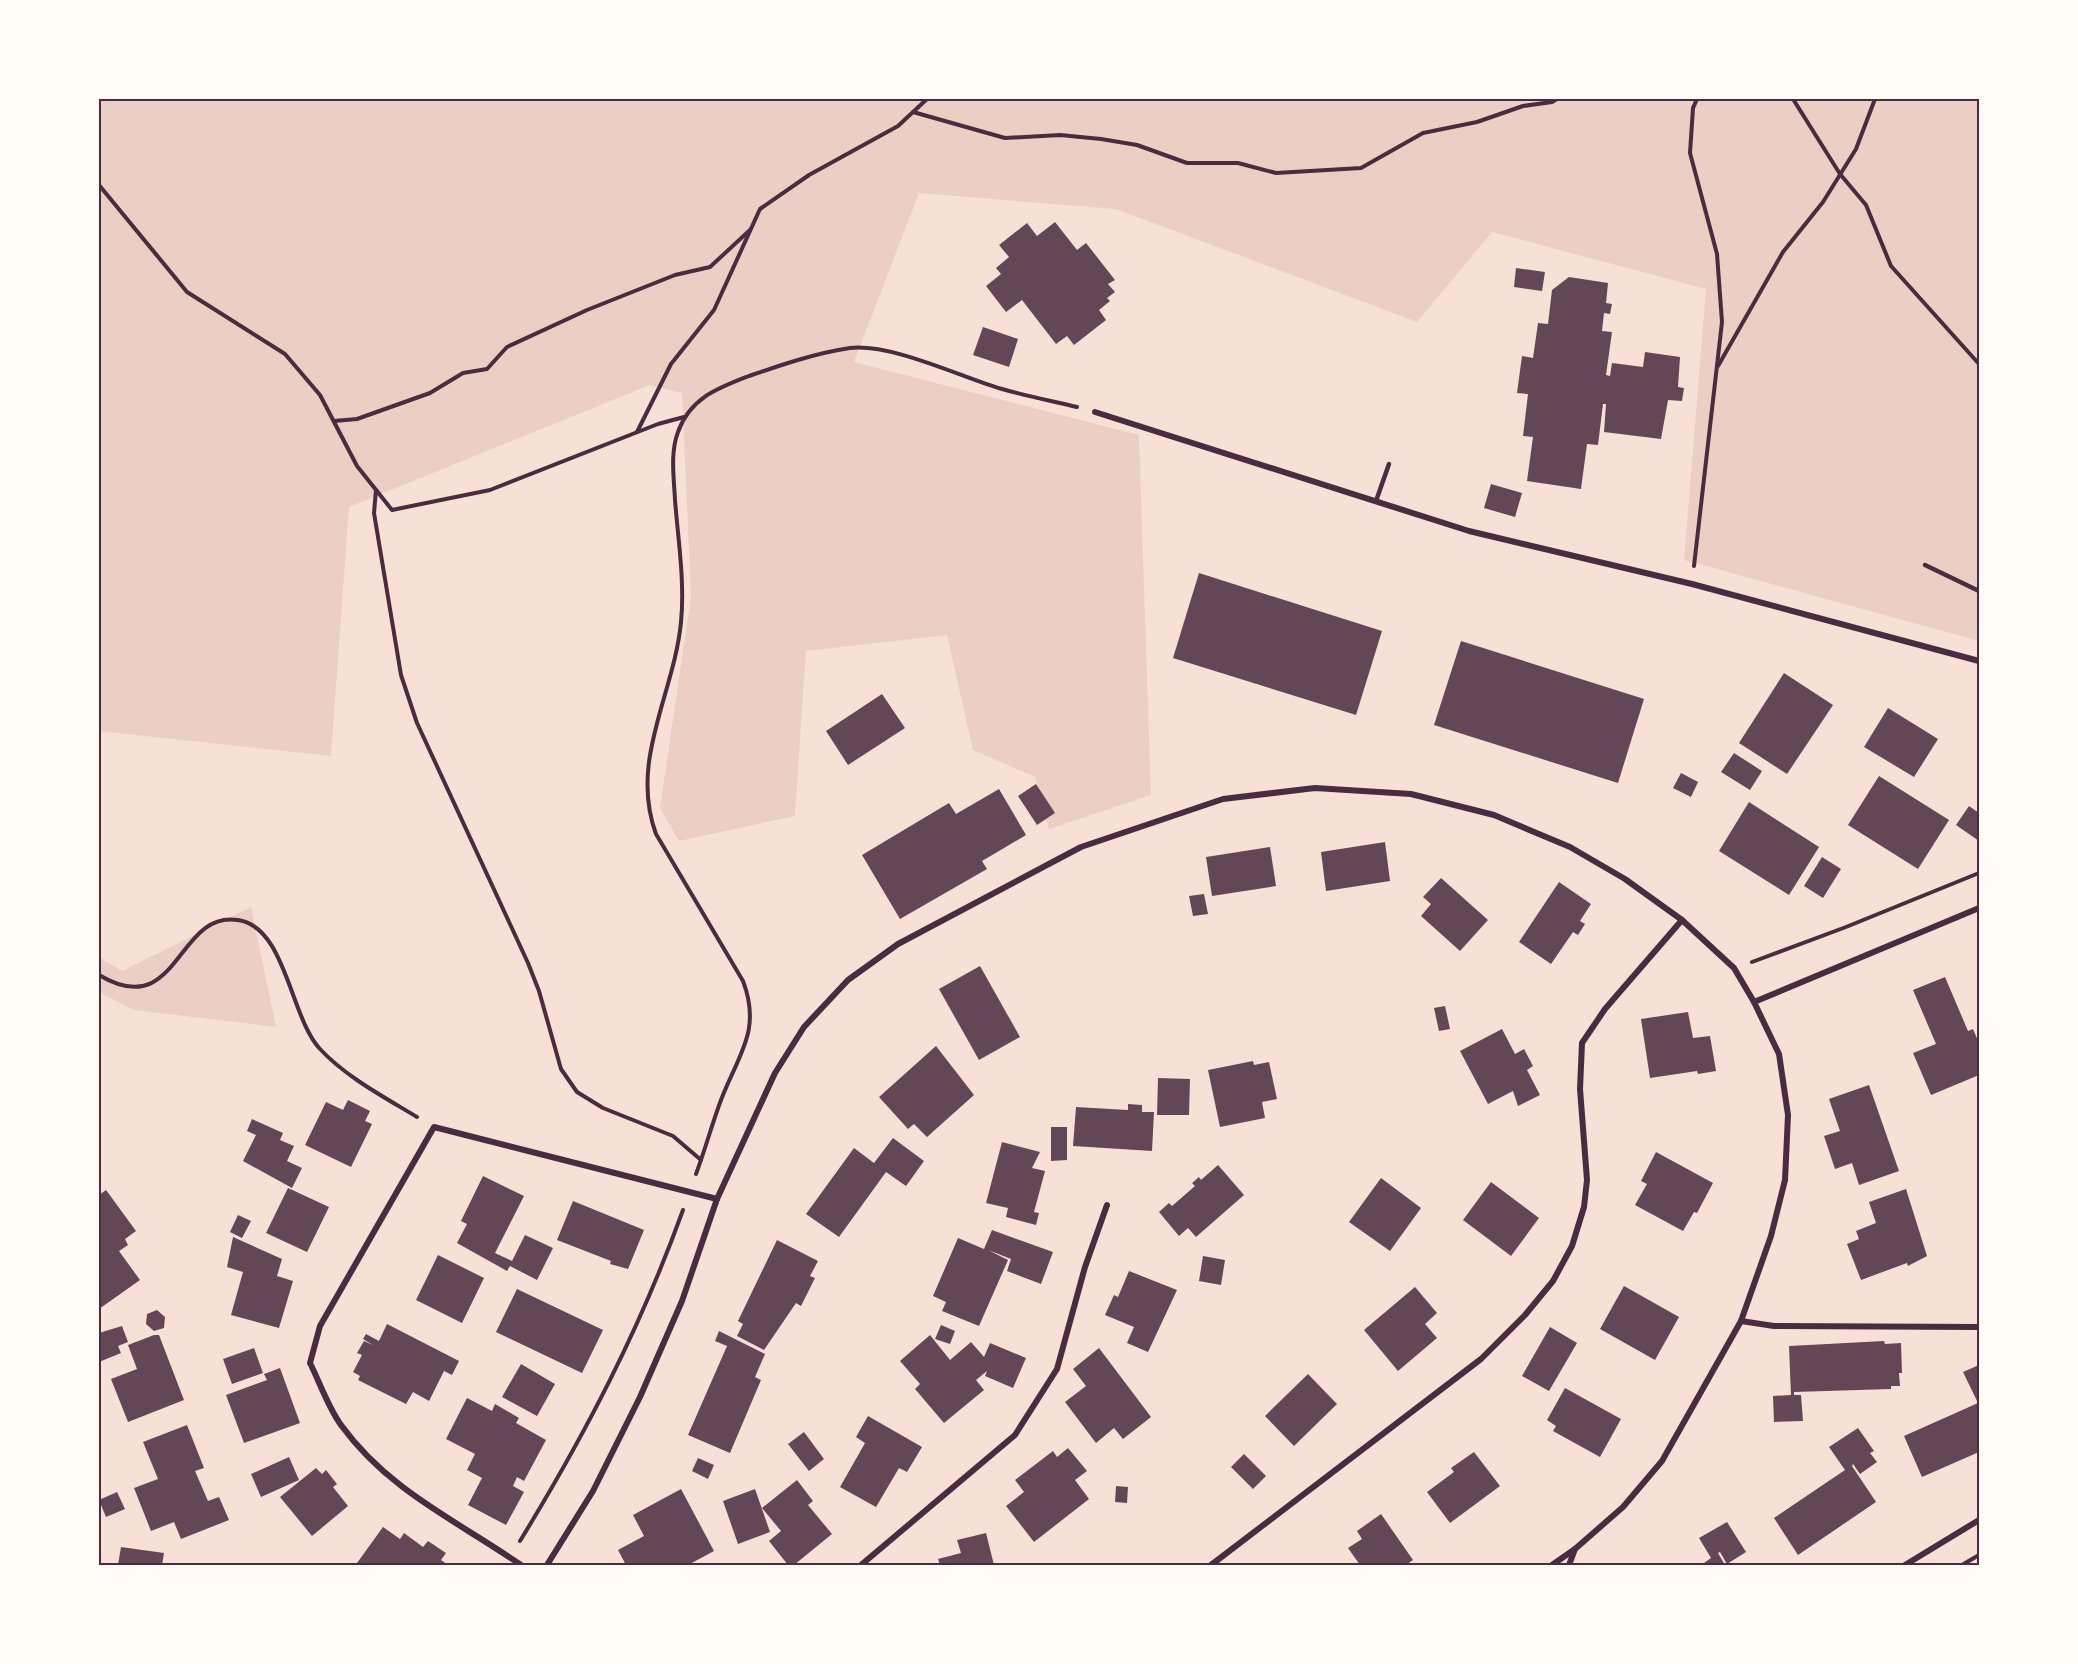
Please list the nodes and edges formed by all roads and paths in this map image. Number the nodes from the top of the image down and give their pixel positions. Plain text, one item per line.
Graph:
1 (927, 99) edge
2 (1557, 99) edge
3 (1697, 99) edge
4 (1793, 99) edge
5 (1875, 99) edge
6 (913, 112) junction
7 (1840, 174) junction
8 (99, 185) edge
9 (102, 194) edge
10 (750, 230) junction
11 (1979, 364) edge
12 (1716, 369) junction
13 (1095, 412) joint
14 (684, 417) junction
15 (334, 421) junction
16 (636, 433) junction
17 (1389, 464) dead end
18 (376, 490) junction
19 (1376, 501) junction
20 (1925, 565) dead end
21 (1692, 584) junction
22 (1979, 591) edge
23 (1979, 662) edge
24 (1979, 873) edge
25 (1979, 908) edge
26 (1682, 920) junction
27 (1734, 968) junction
28 (99, 975) edge
29 (1754, 1002) junction
30 (434, 1127) junction
31 (701, 1160) junction
32 (690, 1191) junction
33 (717, 1199) junction
34 (1107, 1205) dead end
35 (1741, 1321) junction
36 (1979, 1327) edge
37 (1979, 1520) edge
38 (1575, 1549) junction
39 (1979, 1555) edge
40 (510, 1557) junction
41 (521, 1565) edge
42 (548, 1565) edge
43 (861, 1565) edge
44 (1211, 1565) edge
45 (1552, 1565) edge
46 (1569, 1565) edge
47 (1905, 1565) edge
48 (1962, 1565) edge

1 - 6 path
2 - 6 path
3 - 12 path
4 - 7 path
5 - 7 path
6 - 10 path
7 - 11 path
7 - 12 path
8 - 9 path
9 - 15 path
10 - 15 path
10 - 16 path
12 - 21 path
13 - 14 path
13 - 19 street
14 - 16 path
14 - 31 path
15 - 18 path
16 - 18 path
17 - 19 lane
18 - 31 path
19 - 21 street
20 - 22 lane
21 - 23 street
24 - 27 path
25 - 29 street
26 - 27 street
26 - 33 street
26 - 44 street
27 - 29 street
28 - 30 path
29 - 35 street
30 - 32 street
30 - 40 street
31 - 32 path
32 - 33 street
32 - 40 path
33 - 42 street
34 - 43 street
35 - 36 street
35 - 38 street
37 - 47 street
38 - 45 street
38 - 46 street
39 - 48 path
40 - 41 street

